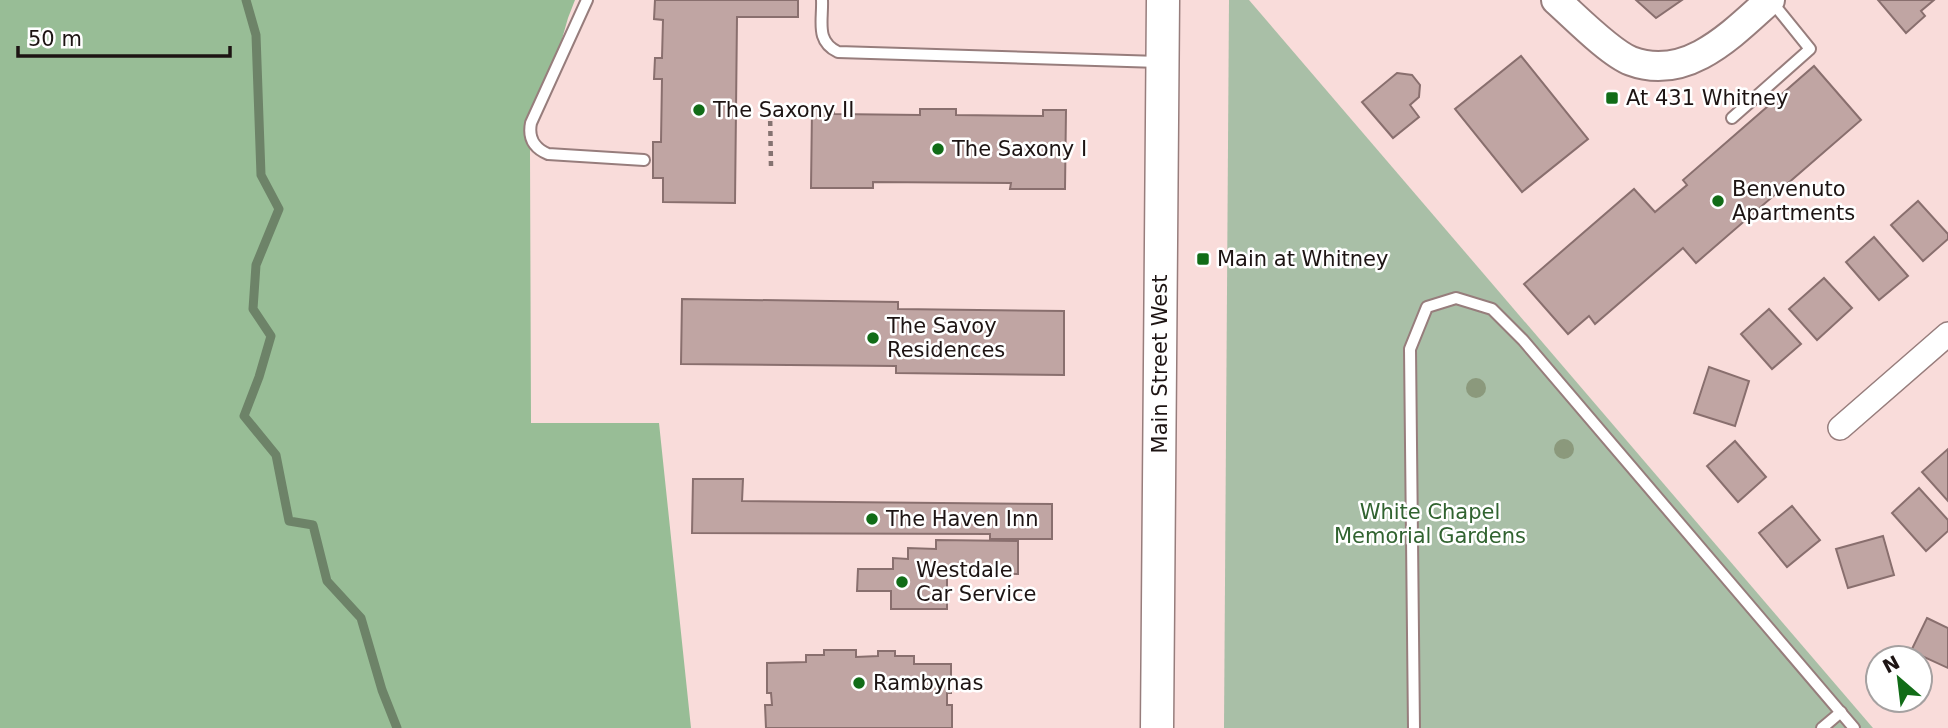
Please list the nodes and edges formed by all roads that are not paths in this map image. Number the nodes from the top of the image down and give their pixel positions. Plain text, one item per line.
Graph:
1 (587, 0) edge
2 (822, 0) edge
3 (1163, 0) edge
4 (1556, 0) edge
5 (1771, 0) edge
6 (1161, 63) junction
7 (1732, 118) dead end
8 (645, 160) dead end
9 (1948, 334) edge
10 (1840, 428) dead end
11 (1841, 712) junction
12 (1157, 728) edge
13 (1414, 728) edge
14 (1822, 728) edge
15 (1854, 728) edge

1 - 8 lane
2 - 6 lane
3 - 6 main road, Main Street West
4 - 5 street
5 - 7 lane
6 - 12 main road, Main Street West
9 - 10 street
11 - 13 lane
11 - 14 lane
11 - 15 lane

